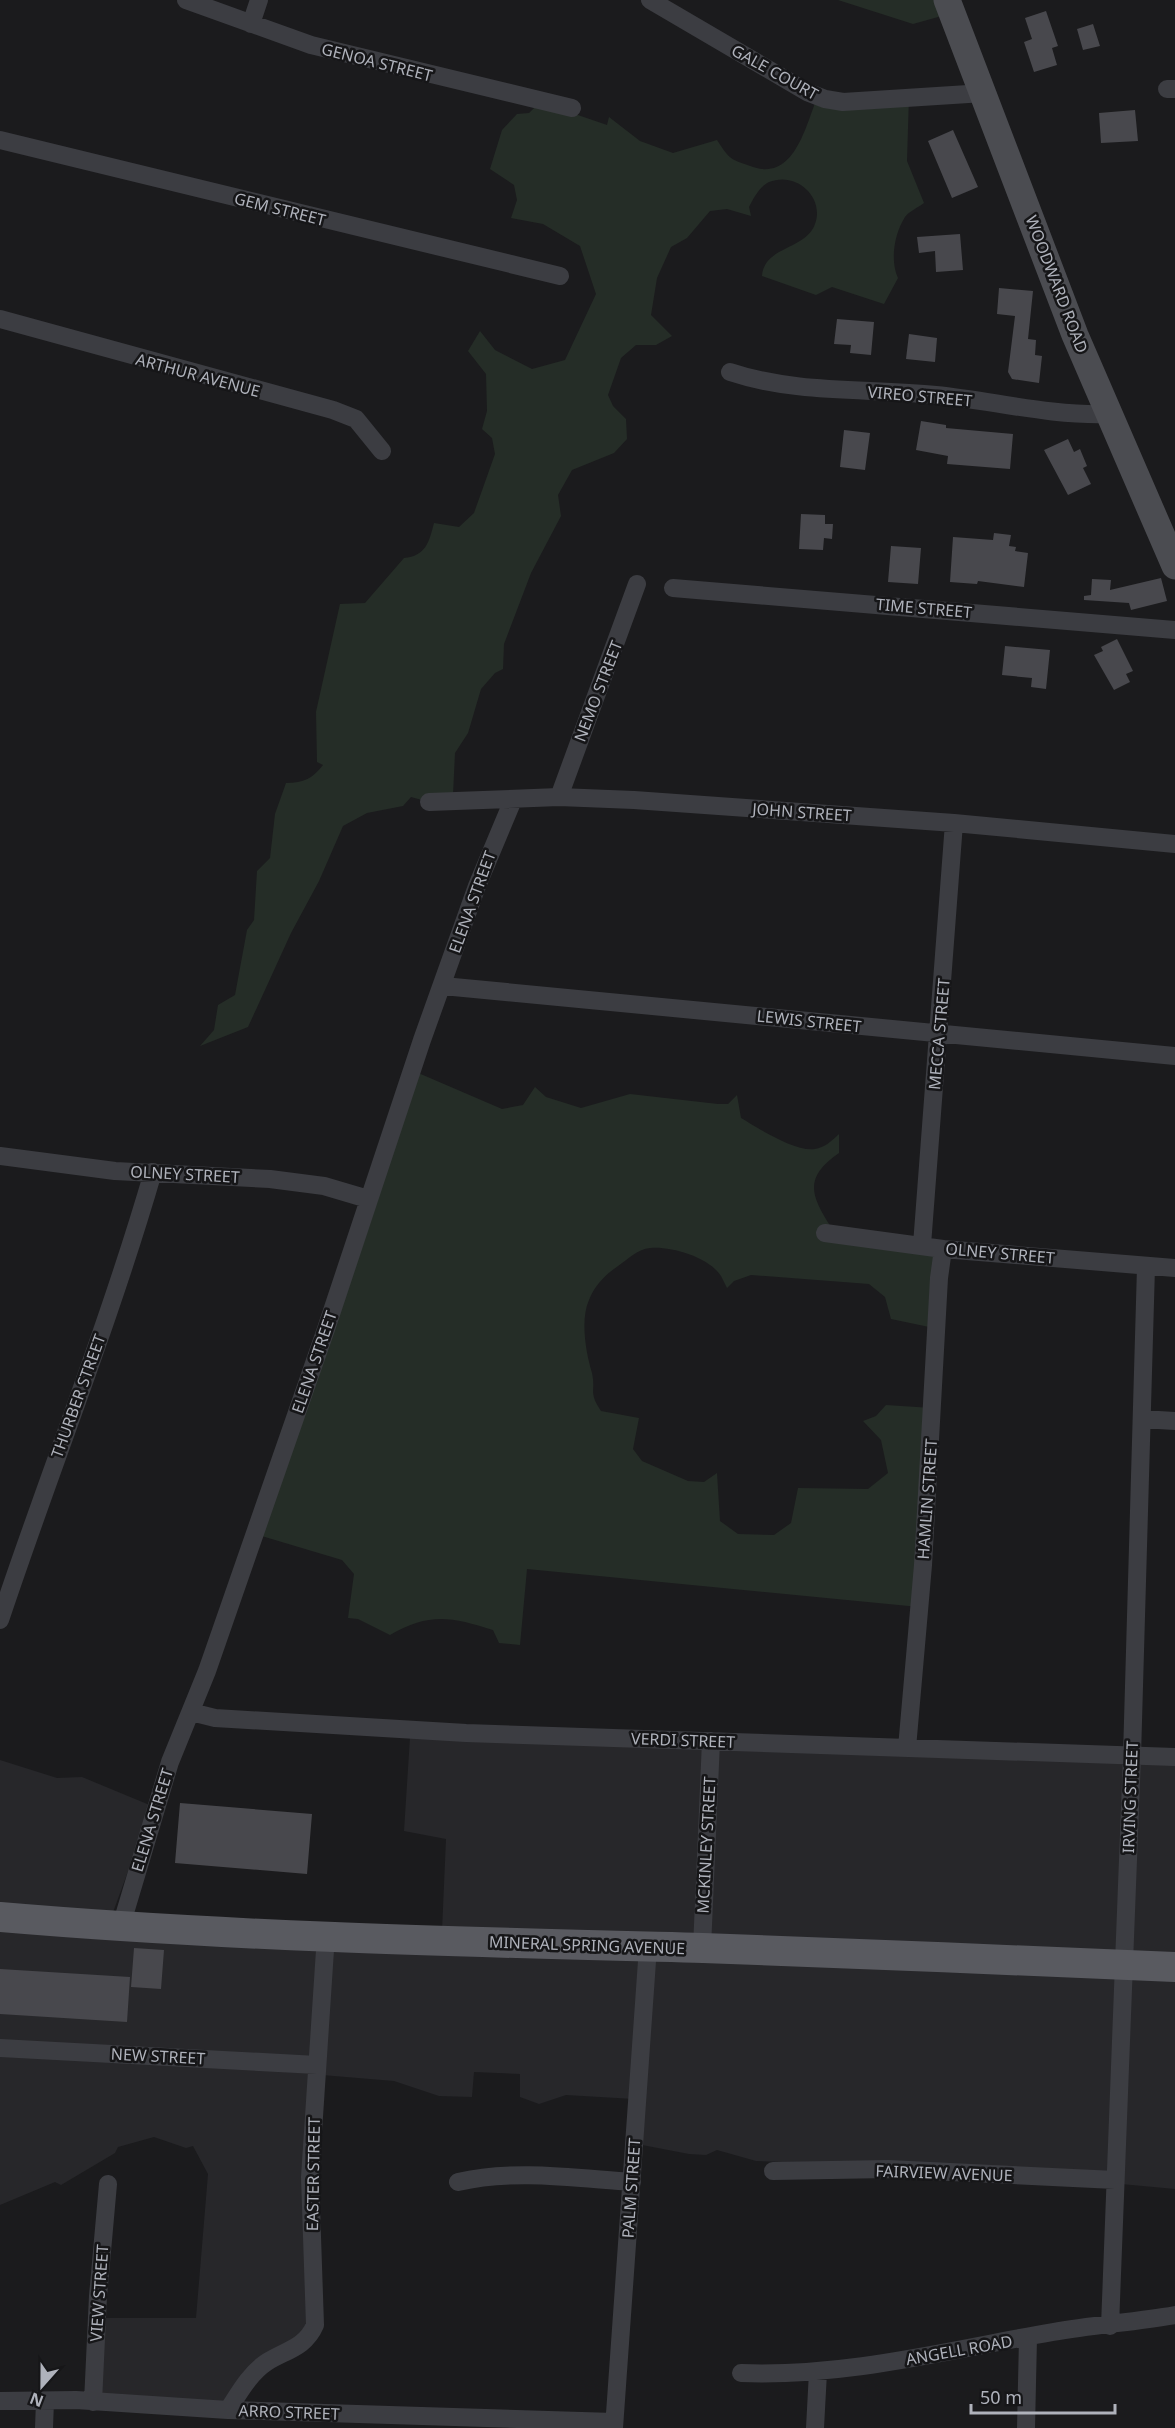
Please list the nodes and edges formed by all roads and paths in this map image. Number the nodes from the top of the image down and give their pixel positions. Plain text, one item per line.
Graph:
1 (186, 0) edge
2 (259, 0) edge
3 (650, 0) edge
4 (948, 0) edge
5 (251, 24) junction
6 (984, 93) junction
7 (573, 108) dead end
8 (0, 140) edge
9 (560, 276) dead end
10 (0, 319) edge
11 (730, 372) dead end
12 (1109, 414) junction
13 (382, 452) dead end
14 (1175, 566) edge
15 (637, 584) dead end
16 (673, 588) dead end
17 (1175, 630) edge
18 (559, 797) junction
19 (513, 800) junction
20 (429, 802) dead end
21 (954, 823) junction
22 (1175, 844) edge
23 (443, 986) junction
24 (938, 1034) junction
25 (1175, 1056) edge
26 (0, 1156) edge
27 (153, 1172) junction
28 (368, 1199) junction
29 (825, 1233) dead end
30 (922, 1245) junction
31 (943, 1249) junction
32 (1146, 1267) junction
33 (1175, 1268) edge
34 (1142, 1419) junction
35 (1175, 1420) edge
36 (0, 1620) edge
37 (191, 1712) junction
38 (711, 1741) junction
39 (907, 1748) junction
40 (1132, 1756) junction
41 (1175, 1757) edge
42 (0, 1917) edge
43 (121, 1926) junction
44 (326, 1935) junction
45 (648, 1947) junction
46 (702, 1948) junction
47 (1124, 1965) junction
48 (1175, 1967) edge
49 (0, 2048) edge
50 (317, 2065) junction
51 (773, 2171) dead end
52 (1115, 2180) junction
53 (458, 2182) dead end
54 (632, 2182) junction
55 (108, 2184) dead end
56 (1175, 2315) edge
57 (1110, 2326) junction
58 (1028, 2338) junction
59 (818, 2372) junction
60 (741, 2373) dead end
61 (0, 2401) edge
62 (45, 2401) junction
63 (93, 2402) junction
64 (228, 2410) junction
65 (614, 2425) edge
66 (44, 2428) edge
67 (814, 2428) edge
68 (1026, 2428) edge

1 - 5 street, GENOA STREET
2 - 5 street
3 - 6 street, GALE COURT
4 - 6 street, WOODWARD ROAD
5 - 7 street, GENOA STREET
6 - 12 street, WOODWARD ROAD
8 - 9 street, GEM STREET
10 - 13 street, ARTHUR AVENUE
11 - 12 street, VIREO STREET
12 - 14 street, WOODWARD ROAD
15 - 18 street, NEMO STREET
16 - 17 street, TIME STREET
18 - 19 street, JOHN STREET
18 - 21 street, JOHN STREET
19 - 20 street, JOHN STREET
19 - 23 street, ELENA STREET
21 - 22 street, JOHN STREET
21 - 24 street, MECCA STREET
23 - 24 street, LEWIS STREET
23 - 28 street, ELENA STREET
24 - 25 street, LEWIS STREET
24 - 30 street, MECCA STREET
26 - 27 street, OLNEY STREET
27 - 28 street, OLNEY STREET
27 - 36 street, THURBER STREET
28 - 37 street, ELENA STREET
29 - 30 street, OLNEY STREET
30 - 31 street, OLNEY STREET
31 - 32 street, OLNEY STREET
31 - 39 street, HAMLIN STREET
32 - 33 street, OLNEY STREET
32 - 34 street, IRVING STREET
34 - 35 street
34 - 40 street, IRVING STREET
37 - 38 street, VERDI STREET
37 - 43 street, ELENA STREET
38 - 39 street, VERDI STREET
38 - 46 street, MCKINLEY STREET
39 - 40 street, VERDI STREET
40 - 41 street, VERDI STREET
40 - 47 street, IRVING STREET
42 - 43 main road, MINERAL SPRING AVENUE
43 - 44 main road, MINERAL SPRING AVENUE
44 - 45 main road, MINERAL SPRING AVENUE
44 - 50 street, EASTER STREET
45 - 46 main road, MINERAL SPRING AVENUE
45 - 54 street, PALM STREET
46 - 47 main road, MINERAL SPRING AVENUE
47 - 48 main road, MINERAL SPRING AVENUE
47 - 52 street, IRVING STREET
49 - 50 street, NEW STREET
50 - 64 street, EASTER STREET
51 - 52 street, FAIRVIEW AVENUE
52 - 57 street, IRVING STREET
53 - 54 street
54 - 65 street, PALM STREET
55 - 63 street, VIEW STREET
56 - 57 street, ANGELL ROAD
57 - 58 street, ANGELL ROAD
58 - 59 street, ANGELL ROAD
58 - 68 street
59 - 60 street, ANGELL ROAD
59 - 67 street
61 - 62 street, ARRO STREET
62 - 63 street, ARRO STREET
62 - 66 street
63 - 64 street, ARRO STREET
64 - 65 street, ARRO STREET

